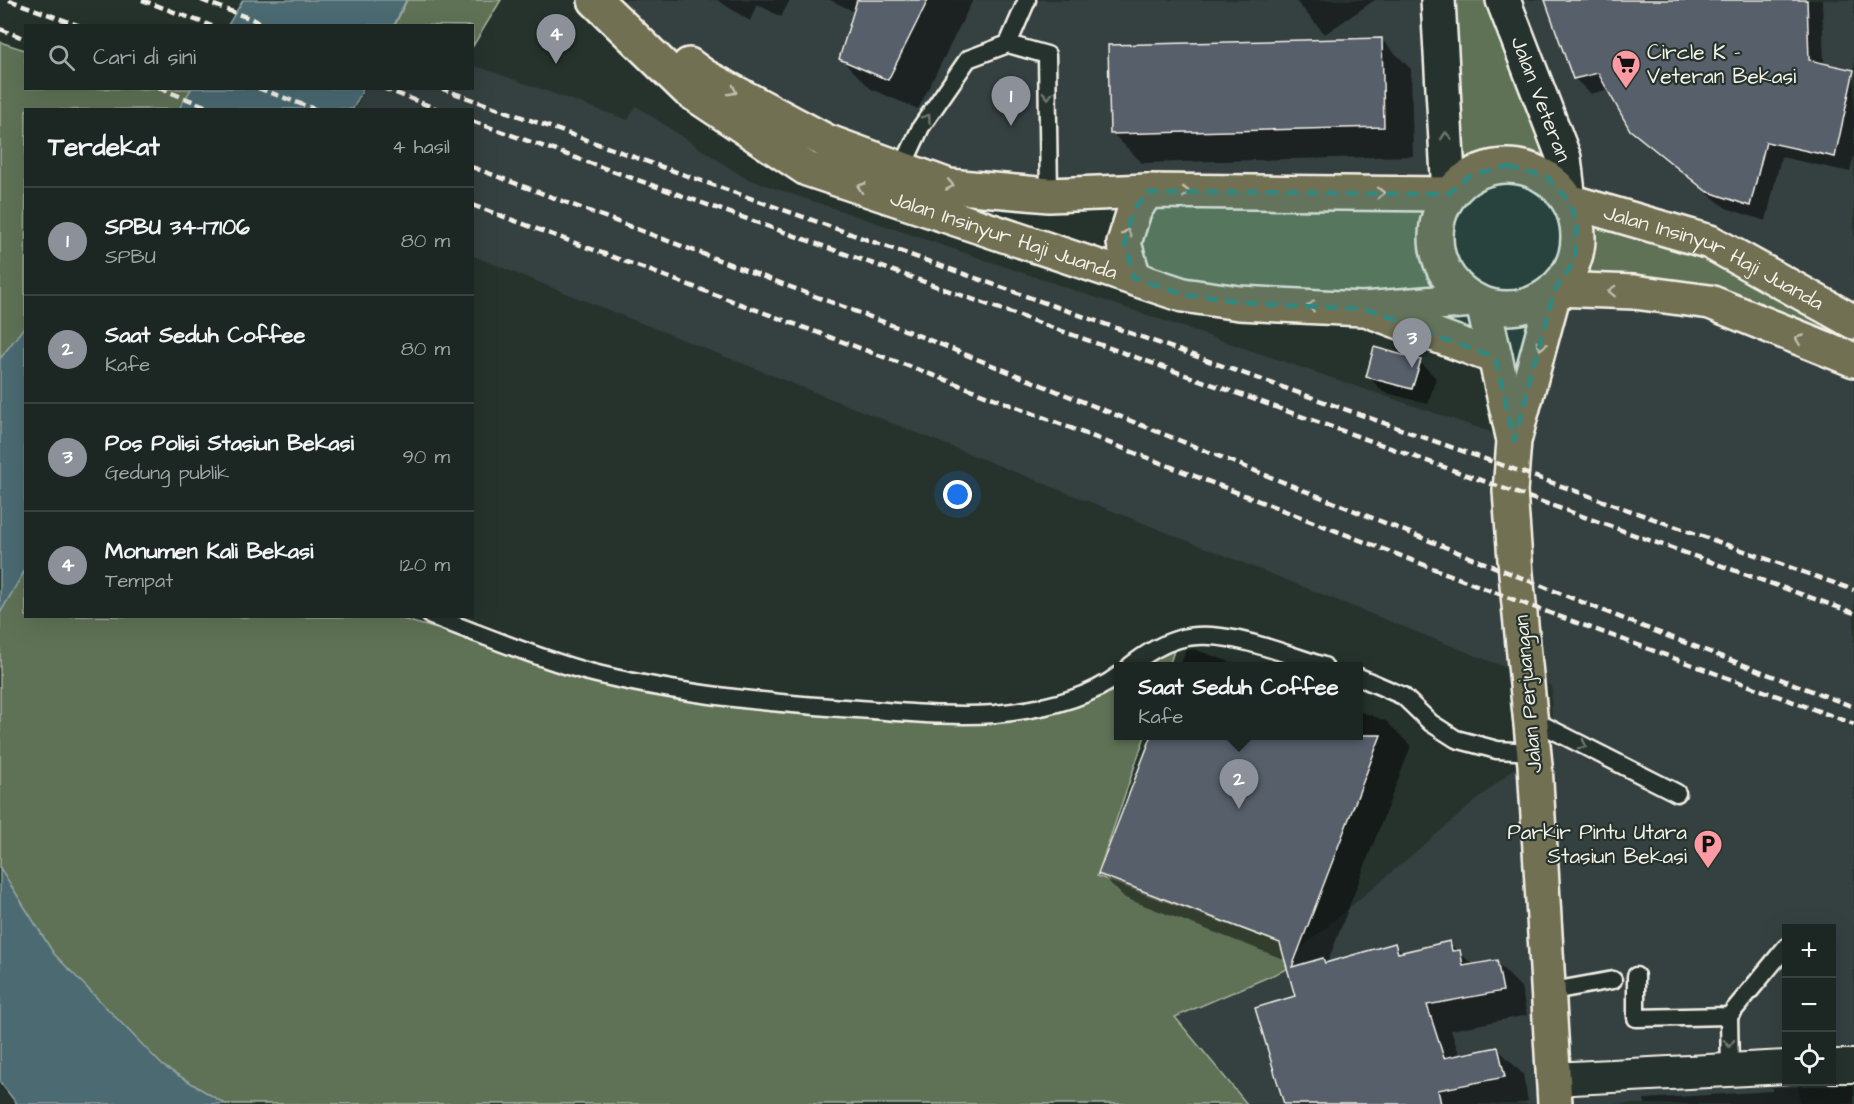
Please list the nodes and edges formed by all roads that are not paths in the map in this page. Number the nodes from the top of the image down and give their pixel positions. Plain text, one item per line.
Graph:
1 (596, 0) edge
2 (1027, 0) edge
3 (1503, 1) edge
4 (1442, 4) edge
5 (1008, 44) junction
6 (901, 170) junction
7 (1147, 191) junction
8 (1449, 194) junction
9 (1049, 195) junction
10 (1569, 201) junction
11 (1134, 278) junction
12 (1555, 289) junction
13 (1479, 302) junction
14 (1363, 309) junction
15 (1854, 322) edge
16 (1495, 357) junction
17 (1854, 360) edge
18 (1514, 441) junction
19 (437, 618) edge
20 (1135, 662) edge
21 (1310, 662) edge
22 (1114, 678) edge
23 (1363, 679) edge
24 (1531, 719) junction
25 (1534, 752) junction
26 (1677, 793) dead end
27 (1782, 952) edge
28 (1636, 976) dead end
29 (1613, 980) dead end
30 (1547, 992) junction
31 (1729, 1016) junction
32 (1836, 1066) edge
33 (1854, 1066) edge
34 (1782, 1067) edge
35 (1730, 1070) junction
36 (1554, 1091) edge

1 -> 6 main road, Jalan Insinyur Haji Juanda
11 -> 1 main road, Jalan Insinyur Haji Juanda
2 - 5 lane
3 - 10 street, Jalan Veteran
8 -> 4 street
6 -> 5 lane
5 -> 9 lane
6 -> 9 main road, Jalan Insinyur Haji Juanda
7 -> 8 main road, Jalan Insinyur Haji Juanda
7 - 9 main road, Jalan Insinyur Haji Juanda
11 -> 7 main road
8 - 10 main road
8 - 13 main road
10 - 12 main road
10 - 15 main road, Jalan Insinyur Haji Juanda
14 -> 11 main road, Jalan Insinyur Haji Juanda
12 - 13 main road
17 -> 12 main road, Jalan Insinyur Haji Juanda
12 -> 18 main road, Jalan Perjuangan
13 - 14 main road, Jalan Insinyur Haji Juanda
13 - 16 main road
14 - 16 main road
16 - 18 main road
18 - 24 main road, Jalan Perjuangan
19 - 22 lane
20 - 21 lane
23 - 25 lane
24 - 25 main road, Jalan Perjuangan
24 -> 26 lane
25 - 30 main road, Jalan Perjuangan
27 - 31 lane
28 - 31 lane
29 - 30 lane
30 - 36 main road, Jalan Perjuangan
31 -> 35 lane
32 - 33 street
34 - 35 street
35 - 36 street

